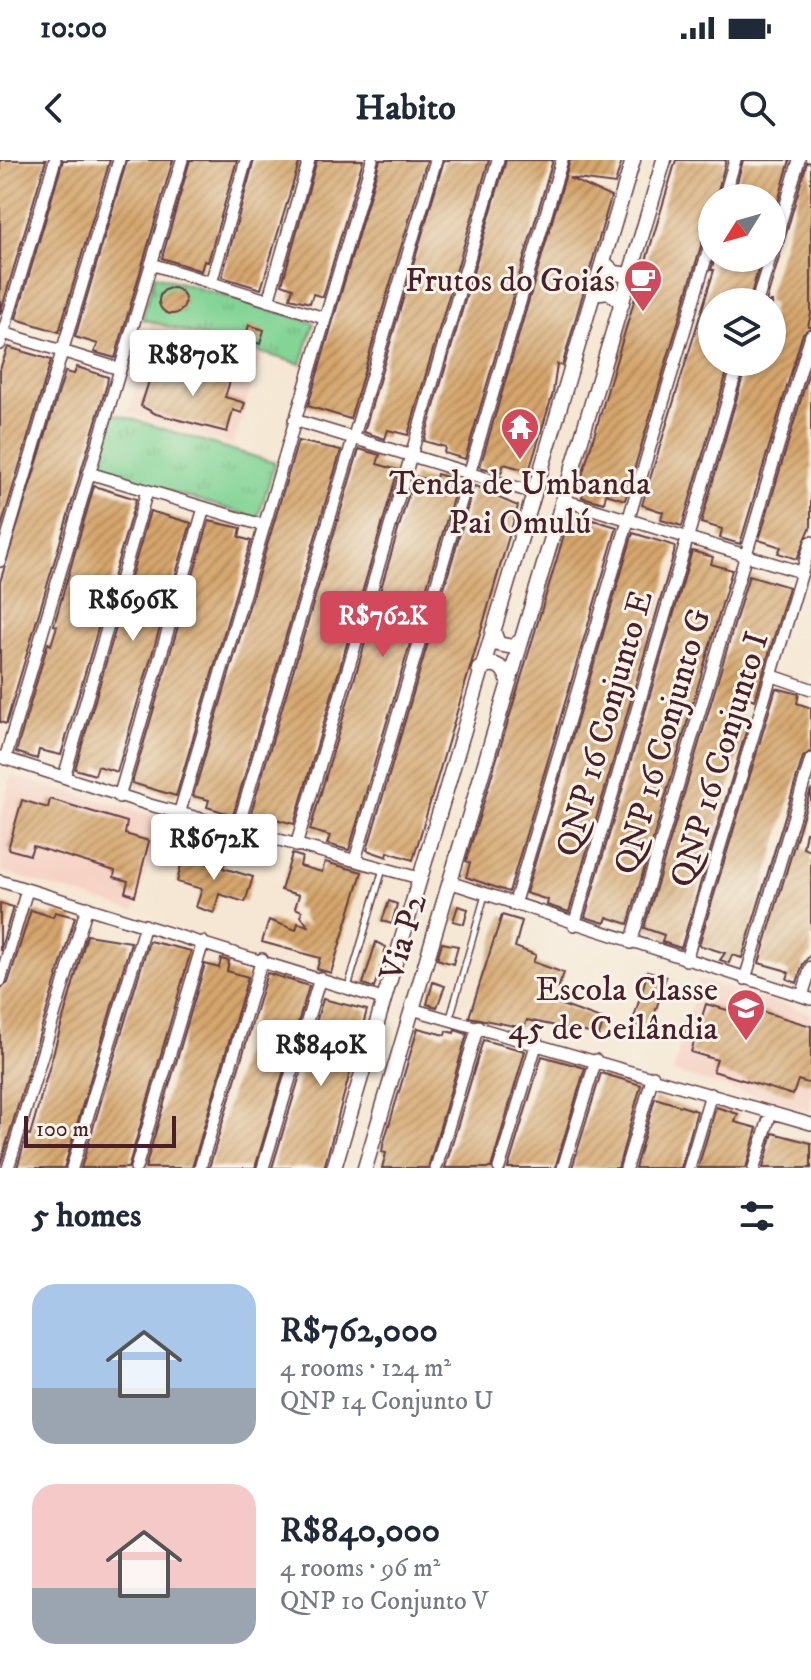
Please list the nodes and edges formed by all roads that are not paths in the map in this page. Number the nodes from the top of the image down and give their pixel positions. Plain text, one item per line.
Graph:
1 (55, 160) edge
2 (119, 160) edge
3 (182, 160) edge
4 (246, 160) edge
5 (309, 160) edge
6 (372, 160) edge
7 (436, 160) edge
8 (498, 160) edge
9 (562, 160) edge
10 (633, 160) edge
11 (664, 160) edge
12 (735, 160) edge
13 (799, 160) edge
14 (728, 184) edge
15 (786, 204) edge
16 (604, 263) junction
17 (151, 264) junction
18 (702, 272) edge
19 (630, 275) junction
20 (211, 283) junction
21 (593, 293) junction
22 (268, 301) junction
23 (622, 303) junction
24 (324, 318) junction
25 (811, 335) edge
26 (1, 336) edge
27 (62, 351) junction
28 (120, 369) junction
29 (735, 376) edge
30 (294, 420) junction
31 (352, 437) junction
32 (411, 455) junction
33 (469, 472) junction
34 (89, 473) junction
35 (147, 491) junction
36 (534, 493) junction
37 (563, 500) junction
38 (204, 508) junction
39 (628, 519) junction
40 (262, 525) junction
41 (687, 538) junction
42 (811, 542) edge
43 (745, 555) junction
44 (0, 561) edge
45 (801, 572) junction
46 (493, 630) junction
47 (519, 642) junction
48 (479, 669) junction
49 (773, 676) junction
50 (508, 680) junction
51 (811, 689) edge
52 (2, 758) edge
53 (811, 759) edge
54 (64, 777) junction
55 (119, 797) junction
56 (180, 811) junction
57 (237, 830) junction
58 (296, 846) junction
59 (355, 860) junction
60 (383, 867) junction
61 (419, 878) junction
62 (0, 881) edge
63 (449, 882) junction
64 (27, 890) junction
65 (485, 895) junction
66 (514, 905) junction
67 (87, 907) junction
68 (145, 925) junction
69 (574, 925) junction
70 (203, 942) junction
71 (631, 943) junction
72 (262, 959) junction
73 (686, 960) junction
74 (811, 967) edge
75 (320, 978) junction
76 (745, 979) junction
77 (0, 981) edge
78 (348, 987) junction
79 (807, 998) edge
80 (382, 999) junction
81 (412, 1009) junction
82 (449, 1019) junction
83 (478, 1026) junction
84 (537, 1042) junction
85 (596, 1060) junction
86 (653, 1076) junction
87 (711, 1094) junction
88 (771, 1112) junction
89 (811, 1124) edge
90 (339, 1165) edge
91 (8, 1168) edge
92 (72, 1168) edge
93 (136, 1168) edge
94 (200, 1168) edge
95 (263, 1168) edge
96 (365, 1168) edge
97 (436, 1168) edge
98 (499, 1168) edge
99 (563, 1168) edge
100 (626, 1168) edge
101 (689, 1168) edge
102 (754, 1168) edge

1 - 26 street
2 - 27 street
3 - 17 street
4 - 20 street
5 - 22 street
6 - 24 street
7 - 31 street
8 - 32 street
9 - 33 street
10 - 16 street, Via P2
11 - 19 street, Via P2
12 - 14 street
13 - 15 street
16 - 19 street
16 - 21 street, Via P2
17 - 20 street
17 - 28 street
18 - 39 street
19 - 23 street, Via P2
20 - 22 street
21 - 23 street
21 - 36 street, Via P2
22 - 24 street
23 - 37 street, Via P2
24 - 30 street
25 - 43 street, QNP 16 Conjunto G
26 - 27 street
27 - 28 street
27 - 44 street
28 - 34 street
29 - 41 street, QNP 16 Conjunto E
30 - 31 street
30 - 40 street
31 - 32 street
31 - 57 street
32 - 33 street
32 - 58 street
33 - 36 street
33 - 59 street
34 - 35 street
34 - 52 street
35 - 38 street
35 - 54 street
36 - 46 street, Via P2
37 - 39 street
37 - 47 street, Via P2
38 - 40 street
38 - 55 street
39 - 41 street
39 - 66 street
40 - 56 street
41 - 43 street
41 - 69 street, QNP 16 Conjunto E
42 - 45 street, QNP 16 Conjunto I
43 - 45 street
43 - 71 street, QNP 16 Conjunto G
45 - 49 street, QNP 16 Conjunto I
46 - 47 street
46 - 48 street, Via P2
47 - 50 street, Via P2
48 - 50 street
48 - 61 street, Via P2
49 - 51 street
49 - 73 street, QNP 16 Conjunto I
50 - 63 street, Via P2
52 - 54 street
53 - 76 street
54 - 55 street
55 - 56 street
56 - 57 street
57 - 58 street
58 - 59 street
59 - 60 street
60 - 61 street
60 - 78 lane
61 - 80 street, Via P2
62 - 64 street
63 - 65 street
63 - 81 street, Via P2
64 - 67 street
64 - 77 street
65 - 66 street
65 - 82 lane
66 - 69 street
67 - 68 street
67 - 91 street
68 - 70 street
68 - 92 street
69 - 71 street
70 - 72 street
70 - 93 street
71 - 73 street
72 - 75 street
72 - 94 street
73 - 76 street
74 - 79 street
75 - 78 street
75 - 95 street
76 - 79 street
78 - 80 street
80 - 90 street, Via P2
81 - 82 street
81 - 96 street, Via P2
82 - 83 street
83 - 84 street
83 - 97 street
84 - 85 street
84 - 98 street
85 - 86 street
85 - 99 street
86 - 87 street
86 - 100 street
87 - 88 street
87 - 101 street
88 - 89 street
88 - 102 street

